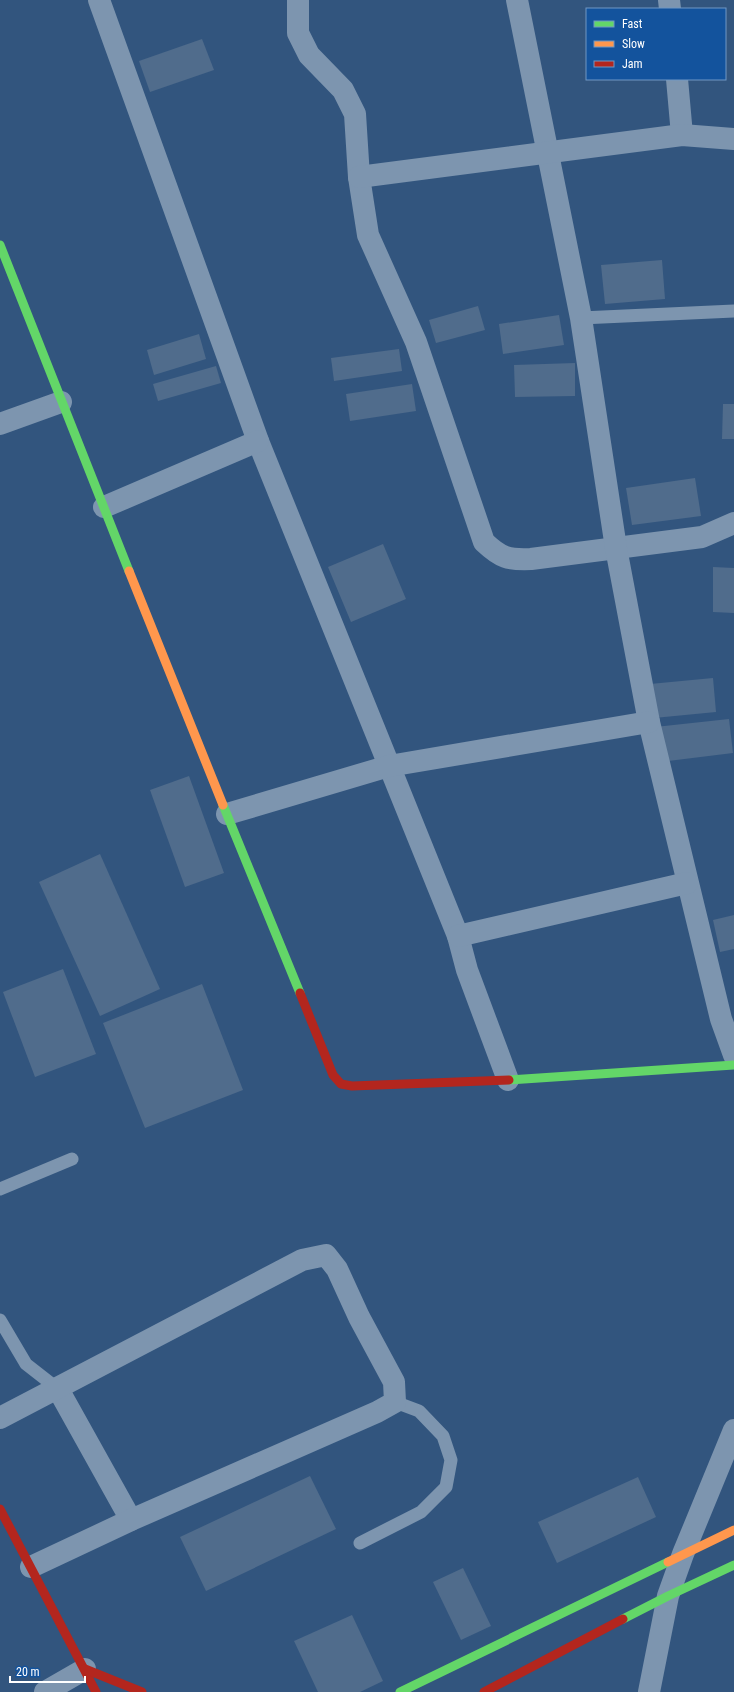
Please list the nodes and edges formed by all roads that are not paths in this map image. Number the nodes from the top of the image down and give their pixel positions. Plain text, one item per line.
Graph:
1 (99, 0) edge
2 (298, 0) edge
3 (517, 0) edge
4 (677, 80) edge
5 (682, 135) junction
6 (734, 138) edge
7 (548, 153) junction
8 (359, 177) junction
9 (0, 245) edge
10 (734, 310) edge
11 (581, 318) junction
12 (61, 402) junction
13 (0, 424) edge
14 (258, 441) junction
15 (104, 507) junction
16 (734, 523) edge
17 (616, 548) junction
18 (649, 722) junction
19 (389, 766) junction
20 (228, 814) junction
21 (686, 883) junction
22 (458, 936) junction
23 (734, 1055) edge
24 (734, 1065) edge
25 (508, 1080) junction
26 (72, 1159) dead end
27 (0, 1189) edge
28 (0, 1320) edge
29 (58, 1389) junction
30 (395, 1402) junction
31 (0, 1418) edge
32 (734, 1430) edge
33 (131, 1520) junction
34 (3, 1523) edge
35 (734, 1530) edge
36 (360, 1543) dead end
37 (683, 1554) junction
38 (734, 1566) edge
39 (31, 1567) junction
40 (668, 1596) junction
41 (85, 1669) junction
42 (45, 1692) edge
43 (84, 1692) edge
44 (96, 1692) edge
45 (142, 1692) edge
46 (400, 1692) edge
47 (484, 1692) edge
48 (650, 1692) edge

1 - 14 street
2 - 8 street
3 - 7 street
4 - 5 street
5 - 6 street
5 - 7 street
7 - 8 street
7 - 11 street
8 - 17 street
9 - 12 street
10 - 11 lane
11 - 17 street
12 - 13 street
12 - 15 street
14 - 15 street
14 - 19 street
15 - 20 street
16 - 17 street
17 - 18 street
18 - 19 street
18 - 21 street
19 - 20 street
19 - 22 street
20 - 25 street
21 - 22 street
21 - 23 street
22 - 25 street
24 - 25 street
26 - 27 lane
28 - 29 lane
29 - 30 street
29 - 31 street
29 - 33 street
30 - 33 street
30 - 36 lane
32 - 37 street
33 - 39 street
34 - 39 street
35 - 37 street
37 - 40 street
37 - 46 street
38 - 40 street
39 - 41 street
40 - 47 street
40 - 48 street
41 - 42 street
41 - 43 street
41 - 44 street
41 - 45 street

